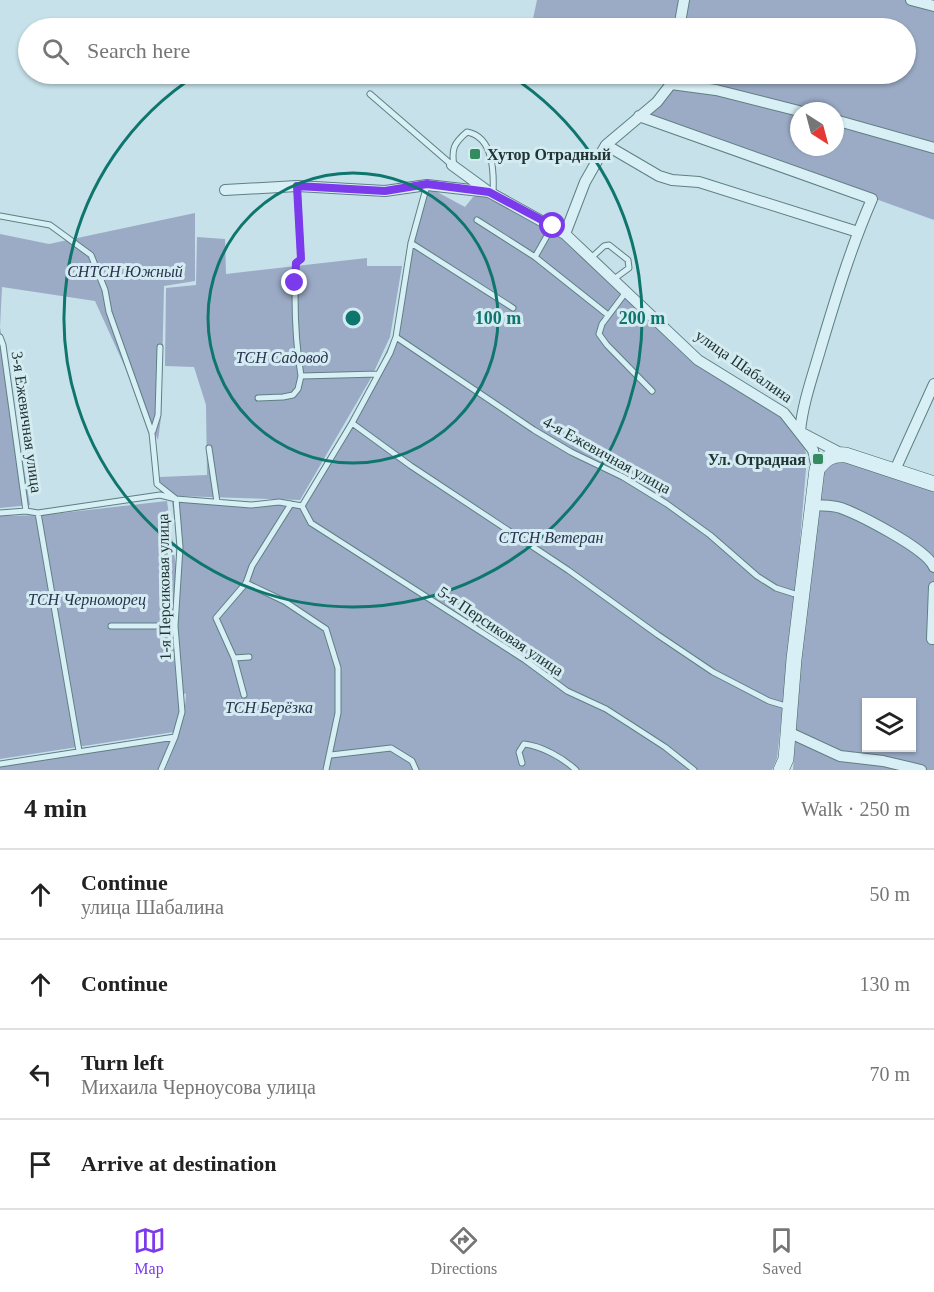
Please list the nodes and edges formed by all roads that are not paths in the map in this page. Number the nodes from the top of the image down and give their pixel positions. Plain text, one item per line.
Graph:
1 (684, 0) edge
2 (911, 0) edge
3 (934, 6) edge
4 (681, 18) edge
5 (667, 84) edge
6 (691, 84) edge
7 (370, 94) dead end
8 (790, 109) edge
9 (639, 116) junction
10 (844, 123) edge
11 (606, 145) junction
12 (934, 148) edge
13 (453, 165) junction
14 (427, 184) junction
15 (297, 186) junction
16 (225, 190) dead end
17 (491, 193) junction
18 (0, 216) edge
19 (477, 220) dead end
20 (553, 226) junction
21 (858, 232) junction
22 (565, 234) junction
23 (411, 243) junction
24 (535, 257) junction
25 (591, 258) junction
26 (614, 279) junction
27 (626, 292) junction
28 (513, 308) dead end
29 (608, 315) junction
30 (0, 336) edge
31 (396, 337) junction
32 (160, 347) dead end
33 (378, 374) junction
34 (302, 376) junction
35 (934, 384) edge
36 (652, 391) dead end
37 (258, 398) dead end
38 (352, 423) junction
39 (800, 431) junction
40 (152, 433) junction
41 (209, 448) dead end
42 (846, 455) junction
43 (895, 470) junction
44 (816, 475) junction
45 (934, 484) edge
46 (176, 499) junction
47 (217, 502) junction
48 (291, 504) junction
49 (813, 505) junction
50 (302, 506) junction
51 (26, 511) junction
52 (0, 513) edge
53 (38, 513) junction
54 (934, 567) edge
55 (246, 583) junction
56 (934, 587) edge
57 (803, 596) junction
58 (111, 626) dead end
59 (175, 626) junction
60 (934, 639) edge
61 (249, 657) dead end
62 (234, 658) junction
63 (244, 695) dead end
64 (791, 707) junction
65 (788, 732) junction
66 (175, 737) junction
67 (79, 751) junction
68 (331, 755) junction
69 (522, 763) dead end
70 (0, 764) edge
71 (881, 765) edge
72 (161, 770) edge
73 (326, 770) edge
74 (416, 770) edge
75 (576, 770) edge
76 (694, 770) edge
77 (781, 770) edge
78 (921, 770) edge

1 - 4 street
2 - 3 street
5 - 9 street
6 - 8 street
7 - 13 lane
9 - 11 street
9 - 21 street
10 - 12 street
11 - 21 street
11 - 22 street
13 - 17 street, улица Шабалина
13 - 17 lane
14 - 15 street
14 - 17 street
14 - 23 lane
15 - 16 street
15 - 34 lane
17 - 20 street, улица Шабалина
18 - 40 lane, 1-я Персиковая улица
19 - 24 lane
20 - 22 street, улица Шабалина
20 - 24 lane
21 - 39 street
22 - 25 street, улица Шабалина
23 - 28 lane
23 - 31 lane
24 - 29 lane
25 - 26 street, улица Шабалина
25 - 26 lane
26 - 27 street, улица Шабалина
27 - 29 lane
27 - 39 street, улица Шабалина
29 - 36 lane
30 - 51 lane, 3-я Ежевичная улица
31 - 33 lane
31 - 57 lane, 4-я Ежевичная улица
32 - 40 lane
33 - 34 lane
33 - 38 lane
34 - 37 lane
35 - 43 street
38 - 50 lane
38 - 64 lane
39 - 42 street
39 - 44 street, улица Шабалина
40 - 46 lane, 1-я Персиковая улица
41 - 47 lane
42 - 43 main road
42 - 44 main road
43 - 45 main road
44 - 49 main road, улица Шабалина
46 - 47 lane
46 - 53 lane
46 - 59 lane, 1-я Персиковая улица
47 - 48 lane
48 - 50 lane
48 - 55 lane
49 - 54 street
49 - 57 main road, улица Шабалина
50 - 76 lane, 5-я Персиковая улица
51 - 52 lane
51 - 53 lane
53 - 67 lane, 3-я Ежевичная улица
55 - 62 lane
55 - 68 lane
56 - 60 street
57 - 64 main road, улица Шабалина
58 - 59 lane
59 - 66 lane, 1-я Персиковая улица
61 - 62 lane
62 - 63 lane
64 - 65 main road, улица Шабалина
65 - 71 street
65 - 77 main road, улица Шабалина
66 - 67 lane
66 - 72 lane, 1-я Персиковая улица
67 - 70 lane
68 - 73 lane
68 - 74 lane
69 - 75 lane
71 - 78 street

